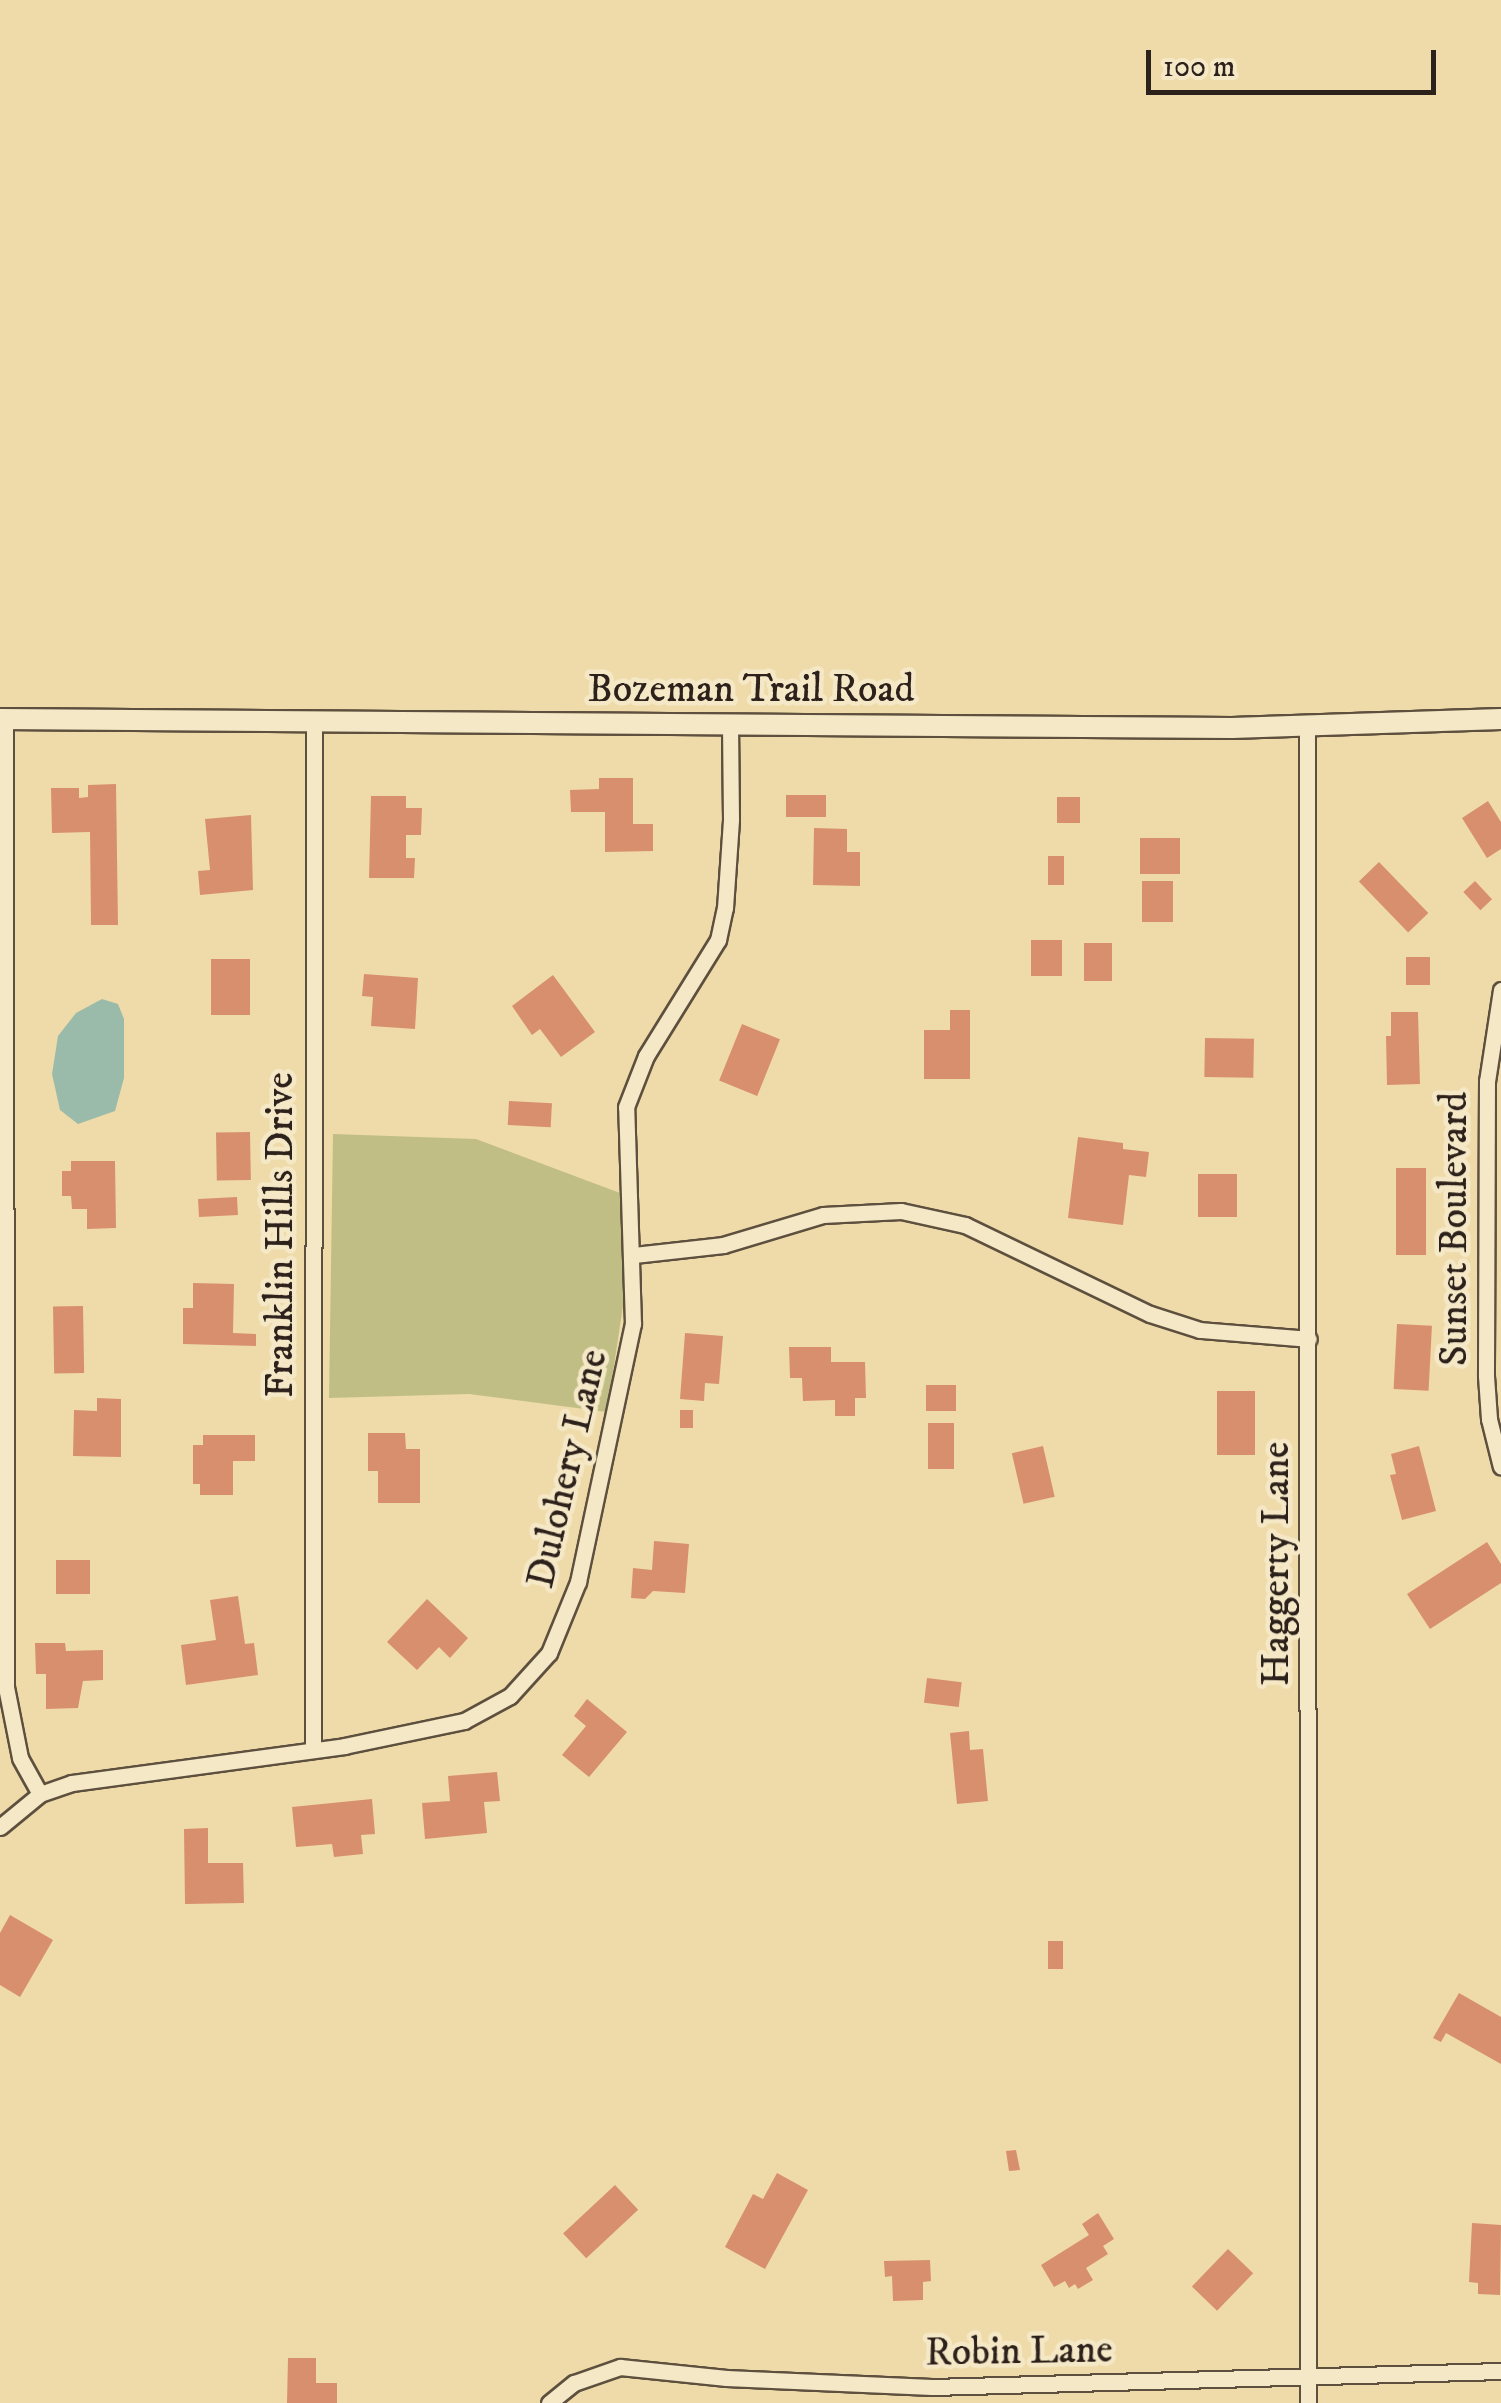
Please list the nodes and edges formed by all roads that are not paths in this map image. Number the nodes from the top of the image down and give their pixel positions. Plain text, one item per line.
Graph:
1 (1501, 718) edge
2 (3, 720) edge
3 (314, 721) junction
4 (1307, 724) junction
5 (730, 726) junction
6 (1501, 990) edge
7 (634, 1255) junction
8 (1310, 1339) junction
9 (1501, 1468) edge
10 (313, 1749) junction
11 (40, 1794) junction
12 (0, 1828) edge
13 (1501, 2371) edge
14 (1308, 2378) junction
15 (932, 2395) edge
16 (549, 2403) edge
17 (1308, 2403) edge

1 - 4 street, Bozeman Trail Road
2 - 3 street, Bozeman Trail Road
2 - 11 street
3 - 5 street, Bozeman Trail Road
3 - 10 street, Franklin Hills Drive
4 - 5 street, Bozeman Trail Road
4 - 8 street, Haggerty Lane
5 - 7 street, Dulohery Lane
6 - 9 street, Sunset Boulevard
7 - 8 street
7 - 10 street, Dulohery Lane
8 - 14 street, Haggerty Lane
10 - 11 street, Dulohery Lane
11 - 12 street, Dulohery Lane
13 - 14 street, Robin Lane
14 - 15 street, Robin Lane
14 - 17 street, Haggerty Lane
15 - 16 street, Robin Lane

